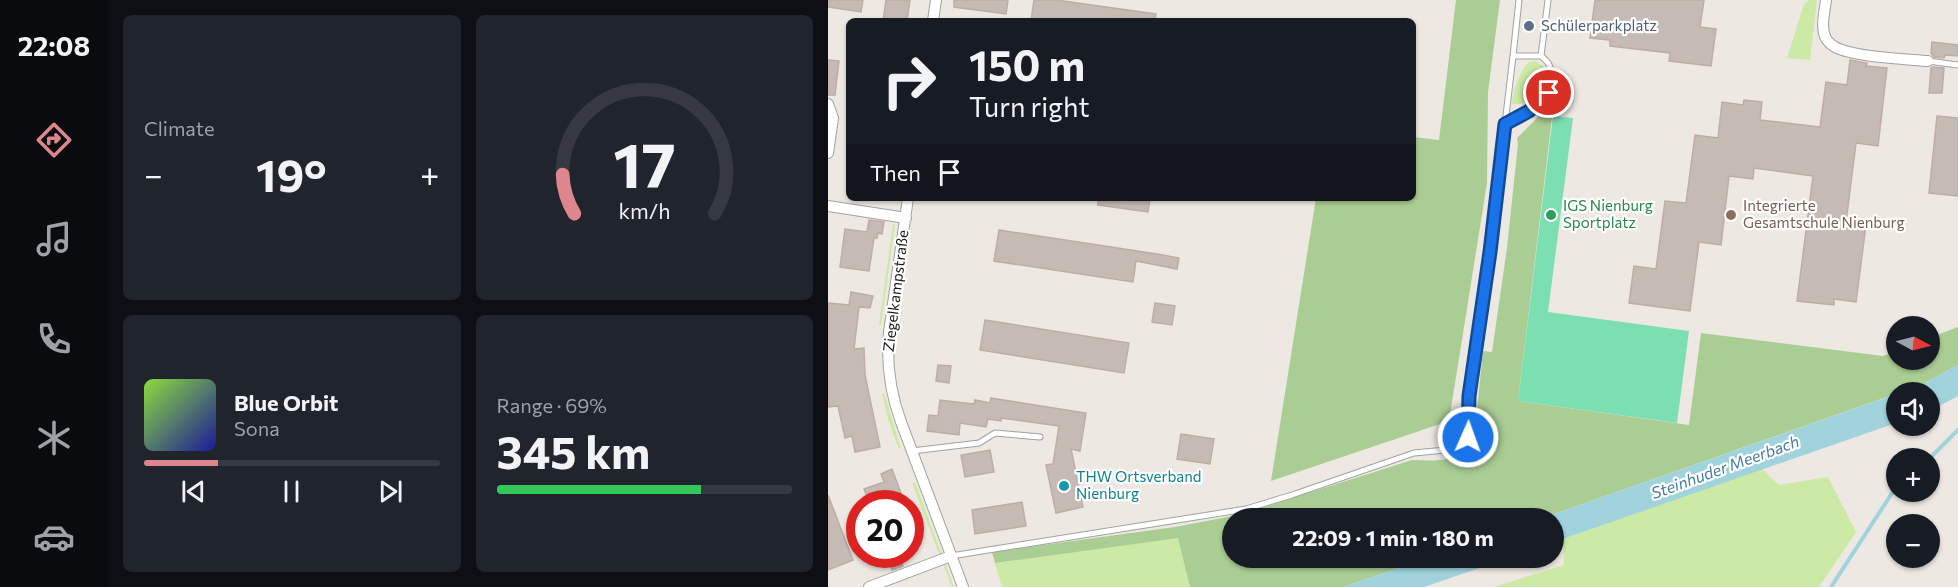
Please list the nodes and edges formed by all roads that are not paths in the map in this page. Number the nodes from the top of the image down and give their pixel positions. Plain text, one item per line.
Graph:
1 (936, 0) edge
2 (1519, 0) edge
3 (1548, 0) edge
4 (1826, 0) edge
5 (933, 18) edge
6 (1513, 56) junction
7 (1541, 56) junction
8 (1928, 61) joint
9 (1958, 65) edge
10 (828, 104) edge
11 (1505, 124) junction
12 (828, 153) edge
13 (909, 201) edge
14 (828, 206) edge
15 (906, 218) junction
16 (1040, 437) dead end
17 (912, 451) junction
18 (951, 555) junction
19 (869, 587) edge
20 (963, 587) edge

1 - 5 street
2 - 6 lane
3 - 7 lane
4 - 8 street
6 - 7 lane
6 - 11 lane
7 - 11 lane
8 - 9 lane
10 - 12 street
11 - 18 lane
13 - 15 street, Ziegelkampstraße
14 - 15 street
15 - 17 street, Ziegelkampstraße
16 - 17 lane
17 - 18 street, Ziegelkampstraße
18 - 19 street
18 - 20 street, Ziegelkampstraße

